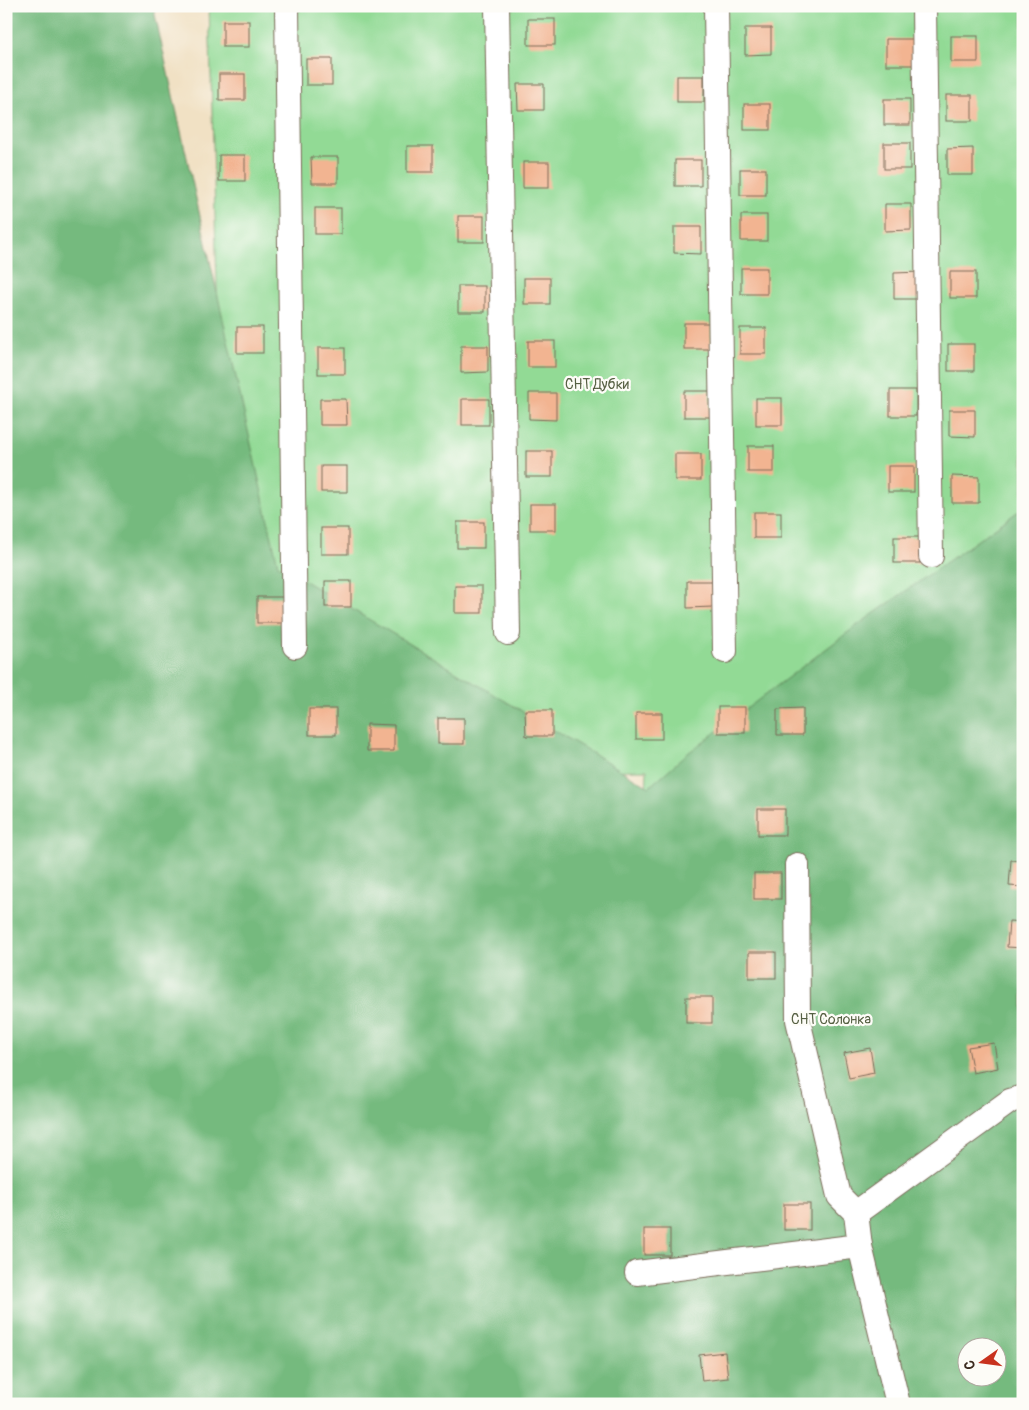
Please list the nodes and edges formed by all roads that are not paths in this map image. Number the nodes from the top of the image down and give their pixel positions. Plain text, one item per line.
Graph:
1 (287, 6) edge
2 (497, 6) edge
3 (716, 6) edge
4 (924, 6) edge
5 (931, 556) dead end
6 (508, 633) dead end
7 (295, 646) dead end
8 (725, 651) dead end
9 (797, 865) dead end
10 (1023, 1097) edge
11 (856, 1213) junction
12 (860, 1246) junction
13 (637, 1272) dead end
14 (898, 1404) edge

1 - 7 street
2 - 6 street
3 - 8 street
4 - 5 street
9 - 11 street
10 - 11 street
11 - 12 street
12 - 13 street
12 - 14 street

